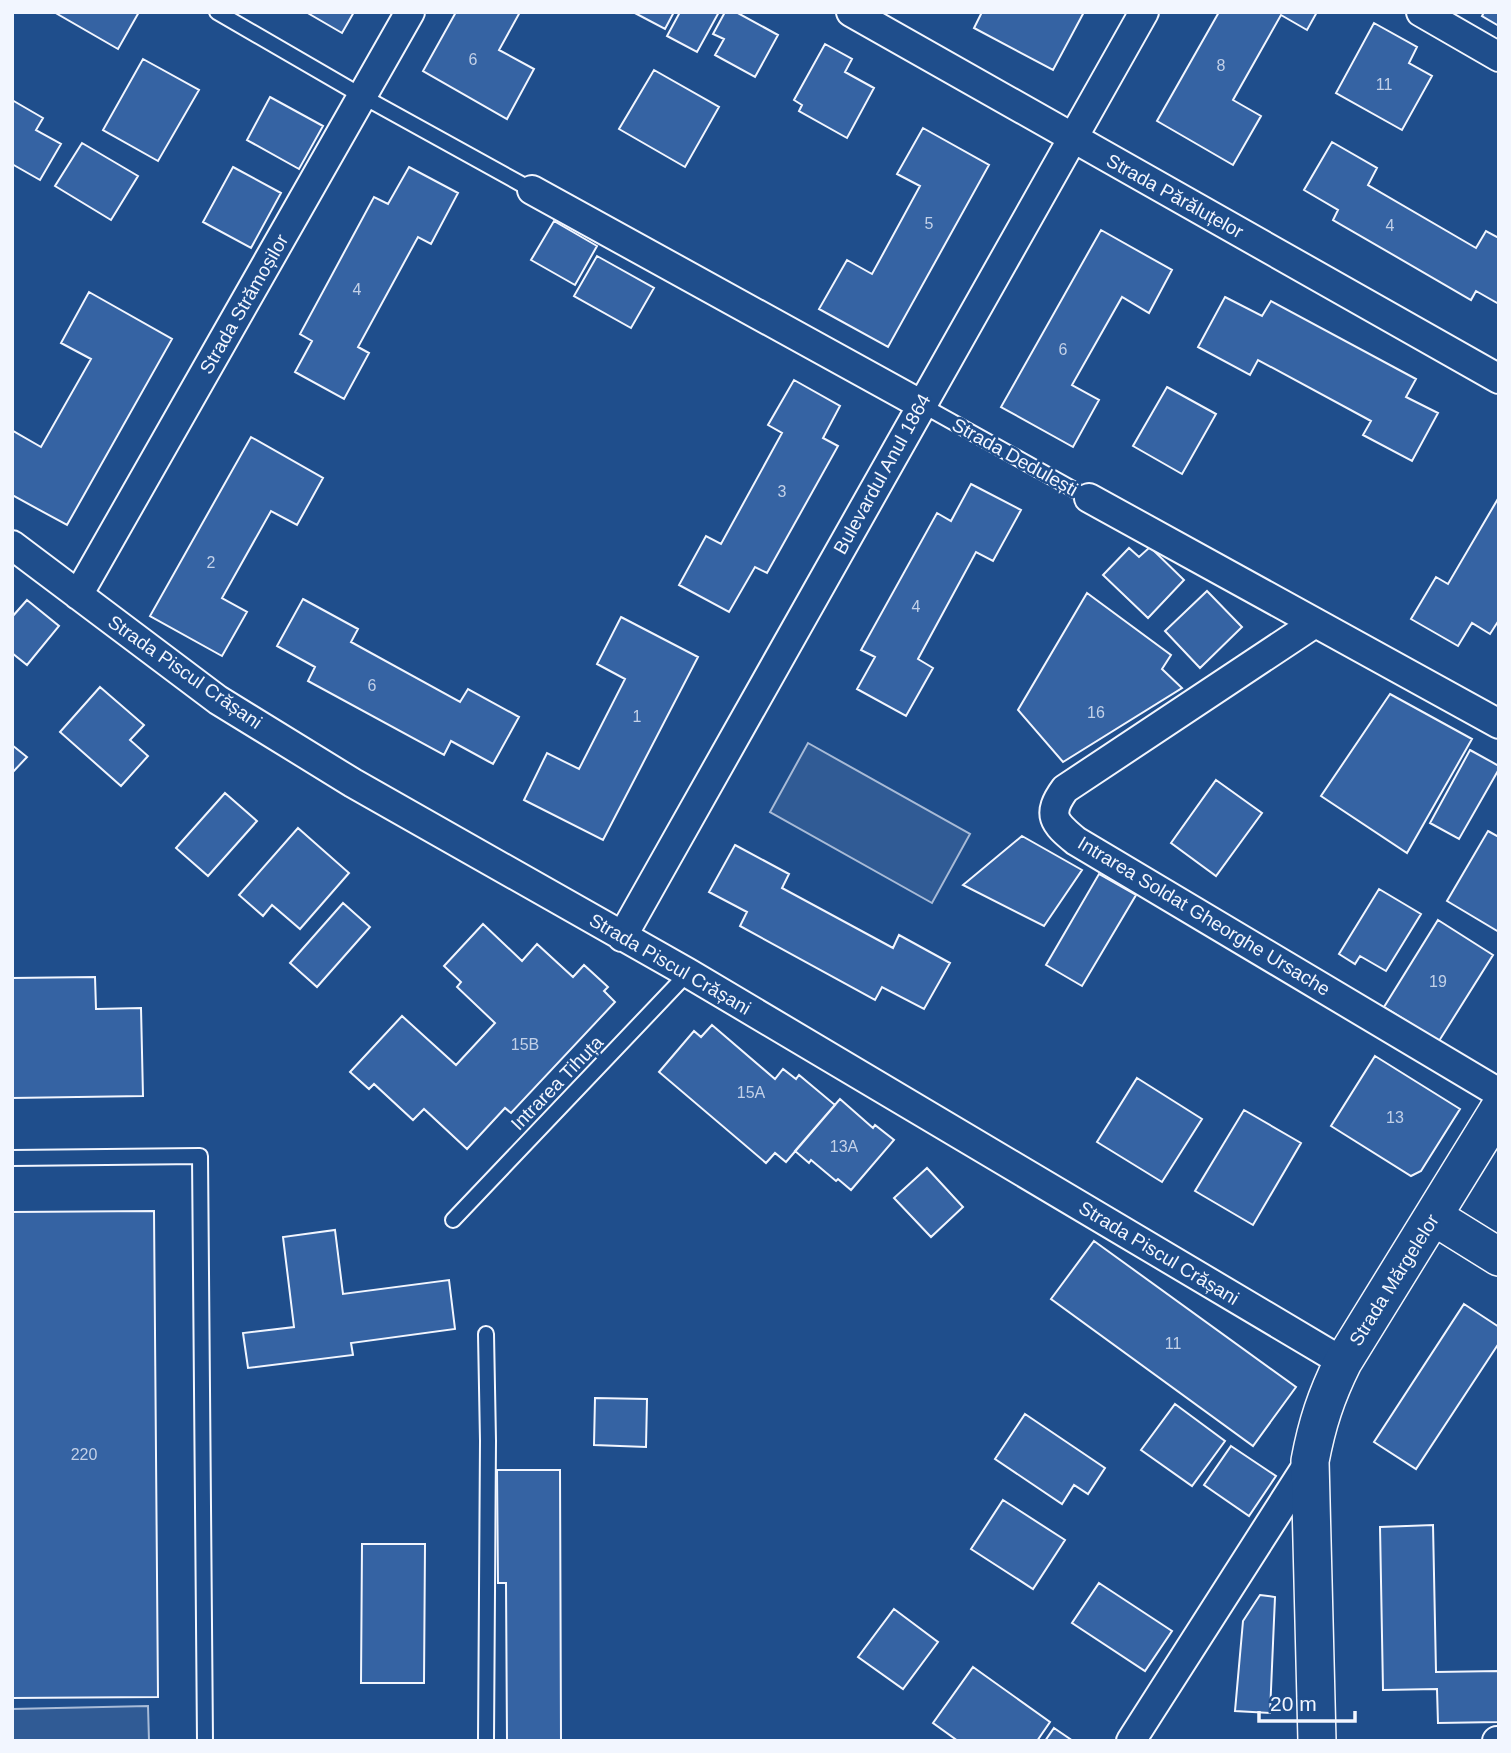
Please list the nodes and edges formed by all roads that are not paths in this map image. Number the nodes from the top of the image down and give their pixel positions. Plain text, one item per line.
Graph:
1 (216, 12) edge
2 (410, 12) edge
3 (851, 12) edge
4 (1144, 12) edge
5 (1422, 12) edge
6 (1499, 57) edge
7 (362, 96) junction
8 (1073, 138) junction
9 (532, 190) joint
10 (1499, 379) edge
11 (922, 405) junction
12 (1089, 498) joint
13 (12, 545) edge
14 (78, 595) junction
15 (1315, 623) junction
16 (1497, 719) edge
17 (622, 937) junction
18 (688, 973) junction
19 (1499, 1093) edge
20 (1499, 1109) edge
21 (12, 1158) edge
22 (1433, 1216) junction
23 (453, 1220) dead end
24 (1499, 1257) edge
25 (486, 1334) dead end
26 (1343, 1363) junction
27 (1310, 1461) junction
28 (205, 1741) edge
29 (486, 1741) edge
30 (1131, 1741) edge
31 (1317, 1741) edge

1 - 7 lane
2 - 7 street, Strada Strămoșilor
3 - 8 street, Strada Părăluțelor
4 - 8 street, Bulevardul Anul 1864
5 - 6 street
7 - 9 lane
7 - 14 street, Strada Strămoșilor
8 - 10 street, Strada Părăluțelor
8 - 11 street, Bulevardul Anul 1864
9 - 11 street, Strada Dedulești
11 - 12 lane, Strada Dedulești
11 - 17 street, Bulevardul Anul 1864
12 - 15 street, Strada Dedulești
13 - 14 street, Strada Piscul Crășani
14 - 17 street, Strada Piscul Crășani
15 - 16 street, Strada Dedulești
15 - 19 street, Intrarea Soldat Gheorghe Ursache
17 - 18 street, Strada Piscul Crășani
18 - 23 lane, Intrarea Tihuța
18 - 26 street, Strada Piscul Crășani
20 - 22 street, Strada Mărgelelor
21 - 28 lane
22 - 24 street
22 - 26 street, Strada Mărgelelor
25 - 29 lane
26 - 27 street, Strada Mărgelelor
27 - 30 street, Strada Mărgelelor
27 - 31 street, Strada Mărgelelor

